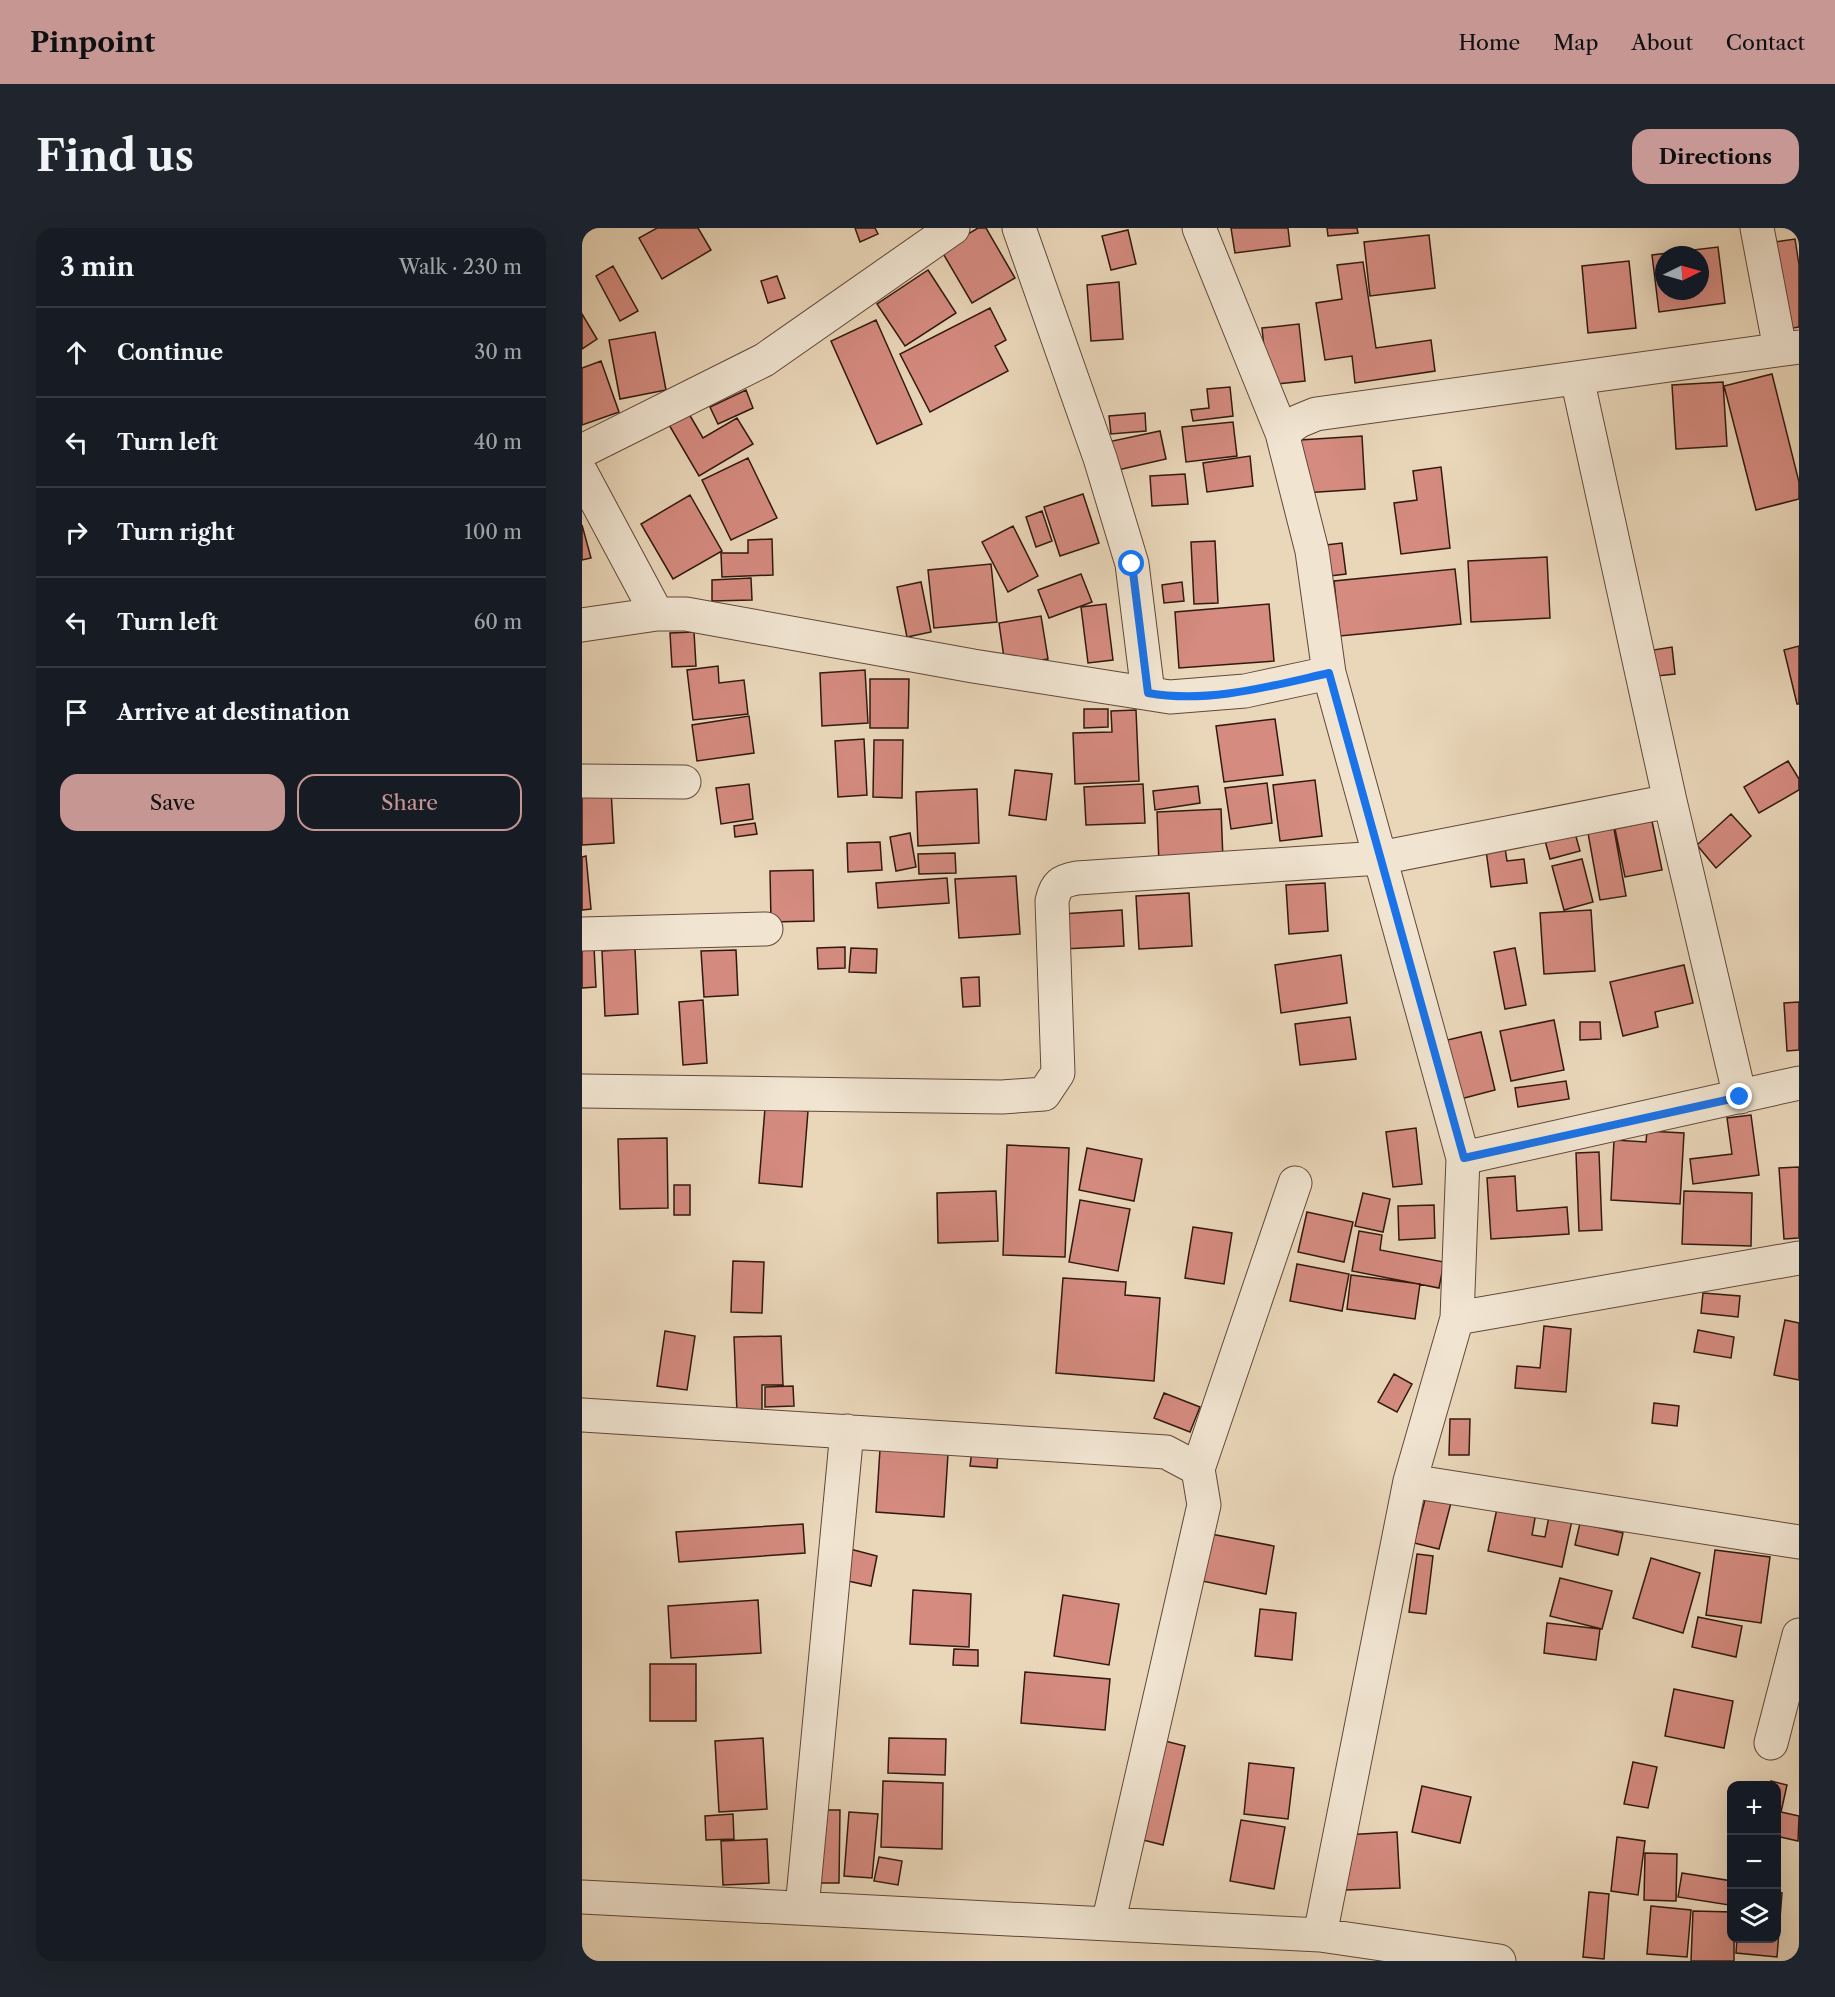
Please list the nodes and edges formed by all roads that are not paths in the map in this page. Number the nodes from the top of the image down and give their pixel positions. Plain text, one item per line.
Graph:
1 (953, 228) edge
2 (1019, 228) edge
3 (1199, 228) edge
4 (1757, 228) edge
5 (1790, 348) edge
6 (1578, 378) junction
7 (1282, 433) junction
8 (582, 451) edge
9 (582, 474) edge
10 (657, 614) junction
11 (582, 625) edge
12 (1329, 673) junction
13 (1148, 693) junction
14 (582, 781) edge
15 (684, 782) dead end
16 (1670, 801) junction
17 (1380, 858) junction
18 (766, 929) dead end
19 (582, 934) edge
20 (1799, 1083) edge
21 (582, 1091) edge
22 (1740, 1097) junction
23 (1464, 1158) junction
24 (1295, 1183) dead end
25 (1799, 1258) edge
26 (1457, 1318) junction
27 (582, 1415) edge
28 (847, 1431) junction
29 (1198, 1469) junction
30 (1410, 1481) junction
31 (1799, 1542) edge
32 (1799, 1635) edge
33 (1771, 1743) dead end
34 (582, 1897) edge
35 (802, 1908) junction
36 (1108, 1924) junction
37 (1320, 1935) junction
38 (1499, 1961) edge

1 - 8 street
2 - 13 street
3 - 7 street
4 - 5 street
5 - 6 street
6 - 7 street
6 - 16 street
7 - 12 street
9 - 10 street
10 - 11 street
10 - 13 street
12 - 13 street
12 - 17 street
14 - 15 street
16 - 17 street
16 - 22 street
17 - 21 street
17 - 23 street
18 - 19 street
20 - 22 street
22 - 23 street
23 - 26 street
24 - 29 street
25 - 26 street
26 - 30 street
27 - 28 street
28 - 29 street
28 - 35 street
29 - 36 street
30 - 31 street
30 - 37 street
32 - 33 street
34 - 35 street
35 - 36 street
36 - 37 street
37 - 38 street

